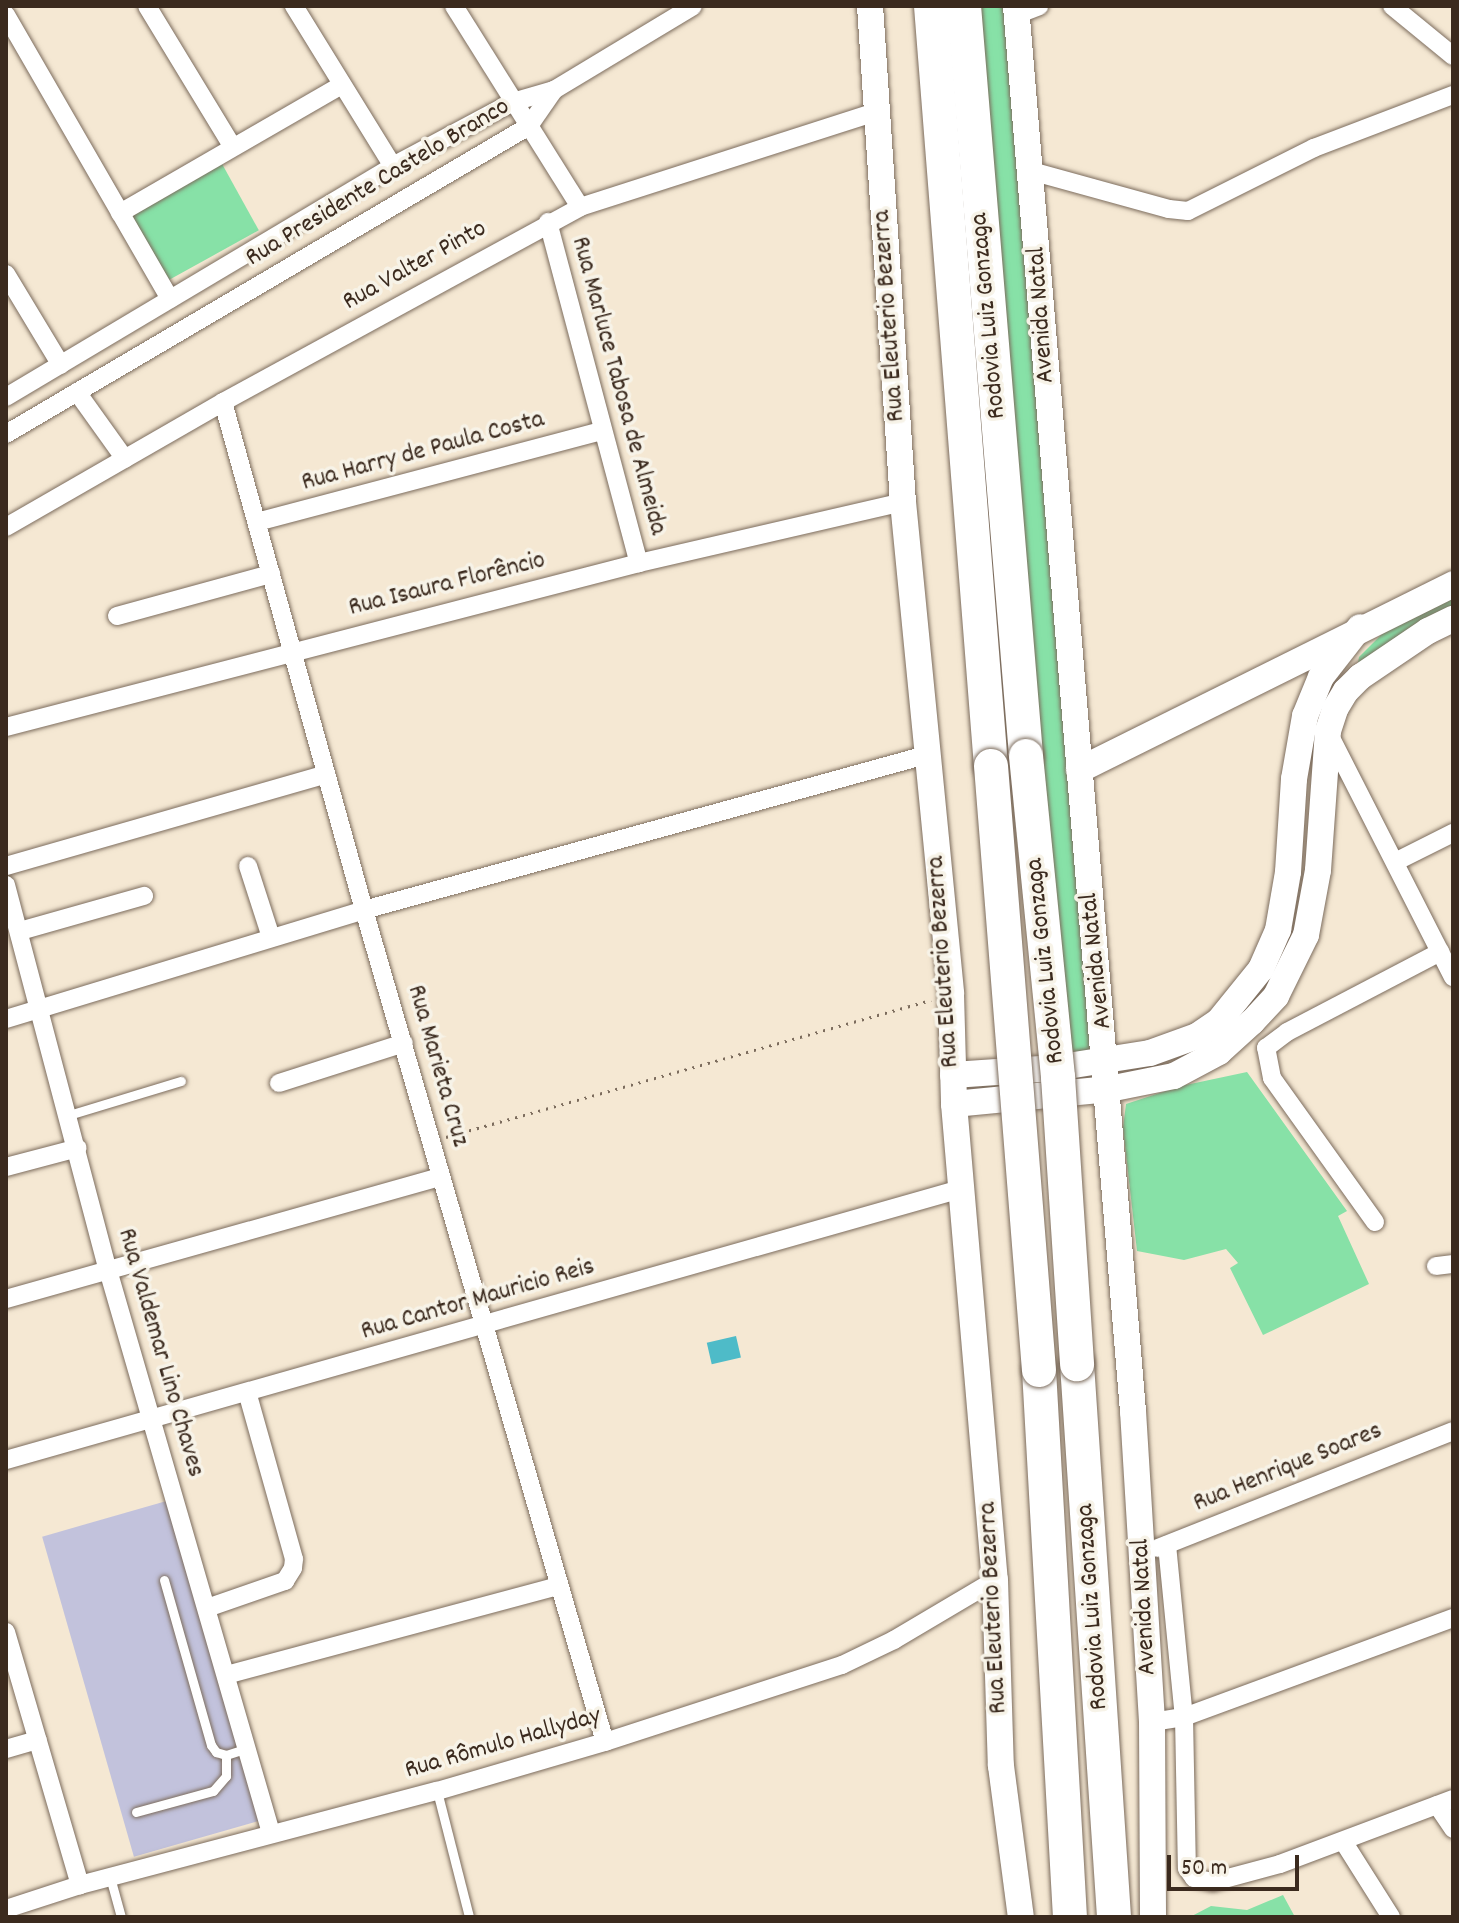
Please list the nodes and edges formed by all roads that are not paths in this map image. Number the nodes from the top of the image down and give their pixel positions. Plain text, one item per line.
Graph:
1 (147, 6) edge
2 (294, 6) edge
3 (454, 6) edge
4 (693, 6) edge
5 (870, 6) edge
6 (931, 6) edge
7 (964, 6) edge
8 (1392, 6) edge
9 (1024, 9) edge
10 (6, 15) edge
11 (1453, 56) edge
12 (342, 85) junction
13 (554, 90) junction
14 (1453, 95) edge
15 (513, 102) junction
16 (876, 112) junction
17 (529, 126) junction
18 (232, 146) junction
19 (393, 166) junction
20 (1031, 171) junction
21 (580, 207) junction
22 (120, 213) junction
23 (548, 222) junction
24 (6, 274) edge
25 (170, 299) junction
26 (114, 333) junction
27 (130, 361) junction
28 (61, 365) junction
29 (77, 392) junction
30 (6, 397) edge
31 (223, 402) junction
32 (602, 431) junction
33 (6, 434) edge
34 (125, 459) junction
35 (903, 502) junction
36 (257, 522) junction
37 (6, 527) edge
38 (639, 563) junction
39 (271, 574) junction
40 (1453, 584) edge
41 (117, 616) dead end
42 (1453, 619) edge
43 (1360, 627) junction
44 (293, 651) junction
45 (6, 727) edge
46 (1328, 731) junction
47 (926, 755) junction
48 (1079, 770) junction
49 (326, 774) junction
50 (1453, 833) edge
51 (1395, 862) junction
52 (6, 866) edge
53 (248, 866) dead end
54 (6, 885) edge
55 (144, 896) dead end
56 (364, 910) junction
57 (20, 931) junction
58 (271, 937) junction
59 (1440, 952) junction
60 (1453, 977) edge
61 (40, 1011) junction
62 (6, 1019) edge
63 (404, 1043) junction
64 (1107, 1060) junction
65 (953, 1075) junction
66 (181, 1081) dead end
67 (279, 1083) dead end
68 (1109, 1089) junction
69 (954, 1104) junction
70 (69, 1115) junction
71 (78, 1148) junction
72 (6, 1167) edge
73 (441, 1177) junction
74 (964, 1188) junction
75 (1375, 1222) dead end
76 (108, 1270) junction
77 (6, 1299) edge
78 (484, 1326) junction
79 (247, 1392) junction
80 (152, 1419) junction
81 (1453, 1431) edge
82 (6, 1460) edge
83 (1154, 1549) junction
84 (164, 1580) dead end
85 (995, 1580) junction
86 (559, 1586) junction
87 (207, 1608) junction
88 (1453, 1618) edge
89 (6, 1632) edge
90 (226, 1675) junction
91 (1184, 1717) junction
92 (1152, 1722) junction
93 (38, 1740) junction
94 (605, 1742) junction
95 (247, 1748) junction
96 (6, 1749) edge
97 (226, 1755) junction
98 (437, 1791) junction
99 (1445, 1802) edge
100 (136, 1812) dead end
101 (1453, 1829) edge
102 (271, 1833) junction
103 (1343, 1841) junction
104 (110, 1877) junction
105 (80, 1885) junction
106 (6, 1909) edge
107 (121, 1917) edge
108 (469, 1917) edge
109 (1021, 1917) edge
110 (1070, 1917) edge
111 (1114, 1917) edge
112 (1153, 1917) edge
113 (1391, 1917) edge

1 - 18 street
2 - 12 street
3 - 15 street
4 - 13 street
5 - 16 street, Rua Eleuterio Bezerra
6 - 110 highway, Rodovia Luiz Gonzaga, bridge
7 - 111 highway, Rodovia Luiz Gonzaga, bridge
8 - 11 street
9 - 20 street, Avenida Natal
10 - 22 street
12 - 18 street
12 - 19 street
13 - 15 street, Rua Presidente Castelo Branco
13 - 17 street, Rua Presidente Castelo Branco
14 - 20 street
15 - 17 street
15 - 19 street, Rua Presidente Castelo Branco
16 - 21 street, Rua Valter Pinto
16 - 35 street, Rua Eleuterio Bezerra
17 - 21 street
17 - 27 street, Rua Presidente Castelo Branco
18 - 22 street
19 - 25 street, Rua Presidente Castelo Branco
20 - 48 street, Avenida Natal
21 - 23 street, Rua Valter Pinto
22 - 25 street
23 - 31 street, Rua Valter Pinto
23 - 32 street, Rua Marluce Tabosa de Almeida
24 - 28 street
25 - 26 street, Rua Presidente Castelo Branco
26 - 27 street
26 - 28 street, Rua Presidente Castelo Branco
27 - 29 street, Rua Presidente Castelo Branco
28 - 30 street, Rua Presidente Castelo Branco
29 - 33 street, Rua Presidente Castelo Branco
29 - 34 street
31 - 34 street, Rua Valter Pinto
31 - 36 street, Rua Marieta Cruz
32 - 36 street, Rua Harry de Paula Costa
32 - 38 street, Rua Marluce Tabosa de Almeida
34 - 37 street, Rua Valter Pinto
35 - 38 street, Rua Isaura Florêncio
35 - 47 street, Rua Eleuterio Bezerra
36 - 39 street, Rua Marieta Cruz
38 - 44 street, Rua Isaura Florêncio
39 - 41 street
39 - 44 street, Rua Marieta Cruz
40 - 43 street
42 - 46 street
43 - 48 street
43 - 64 street
44 - 45 street, Rua Isaura Florêncio
44 - 49 street, Rua Marieta Cruz
46 - 51 street
46 - 68 street
47 - 56 street
47 - 65 street, Rua Eleuterio Bezerra
48 - 64 street, Avenida Natal
49 - 52 street
49 - 56 street, Rua Marieta Cruz
50 - 51 street
51 - 59 street
53 - 58 street
54 - 57 street, Rua Valdemar Lino Chaves
55 - 57 street
56 - 58 street
56 - 63 street, Rua Marieta Cruz
57 - 61 street, Rua Valdemar Lino Chaves
58 - 61 street
59 - 60 street
59 - 75 street
61 - 62 street
61 - 70 street, Rua Valdemar Lino Chaves
63 - 67 street
63 - 73 street, Rua Marieta Cruz
64 - 65 street
64 - 68 street, Avenida Natal
65 - 69 street, Rua Eleuterio Bezerra
66 - 70 lane
68 - 69 street
68 - 83 street, Avenida Natal
69 - 74 street, Rua Eleuterio Bezerra
70 - 71 street, Rua Valdemar Lino Chaves
71 - 72 street
71 - 76 street, Rua Valdemar Lino Chaves
73 - 76 street
73 - 78 street, Rua Marieta Cruz
74 - 78 street, Rua Cantor Mauricio Reis
74 - 85 street, Rua Eleuterio Bezerra
76 - 77 street
76 - 80 street, Rua Valdemar Lino Chaves
78 - 79 street, Rua Cantor Mauricio Reis
78 - 86 street, Rua Marieta Cruz
79 - 80 street, Rua Cantor Mauricio Reis
79 - 87 street
80 - 82 street, Rua Cantor Mauricio Reis
80 - 87 street, Rua Valdemar Lino Chaves
81 - 83 street, Rua Henrique Soares
83 - 91 street
83 - 92 street, Avenida Natal
84 - 97 lane
85 - 94 street, Rua Rômulo Hallyday
85 - 109 street, Rua Eleuterio Bezerra
86 - 90 street
86 - 94 street, Rua Marieta Cruz
87 - 90 street, Rua Valdemar Lino Chaves
88 - 91 street
89 - 93 street
90 - 95 street, Rua Valdemar Lino Chaves
91 - 92 street
91 - 103 street
92 - 112 street, Avenida Natal
93 - 96 street
93 - 105 street
94 - 98 street, Rua Rômulo Hallyday
95 - 97 lane
95 - 102 street, Rua Valdemar Lino Chaves
97 - 100 lane
98 - 102 street, Rua Rômulo Hallyday
98 - 108 lane
99 - 101 street
99 - 103 street
102 - 104 street, Rua Rômulo Hallyday
103 - 113 street
104 - 105 street, Rua Rômulo Hallyday
104 - 107 lane
105 - 106 street, Rua Rômulo Hallyday

